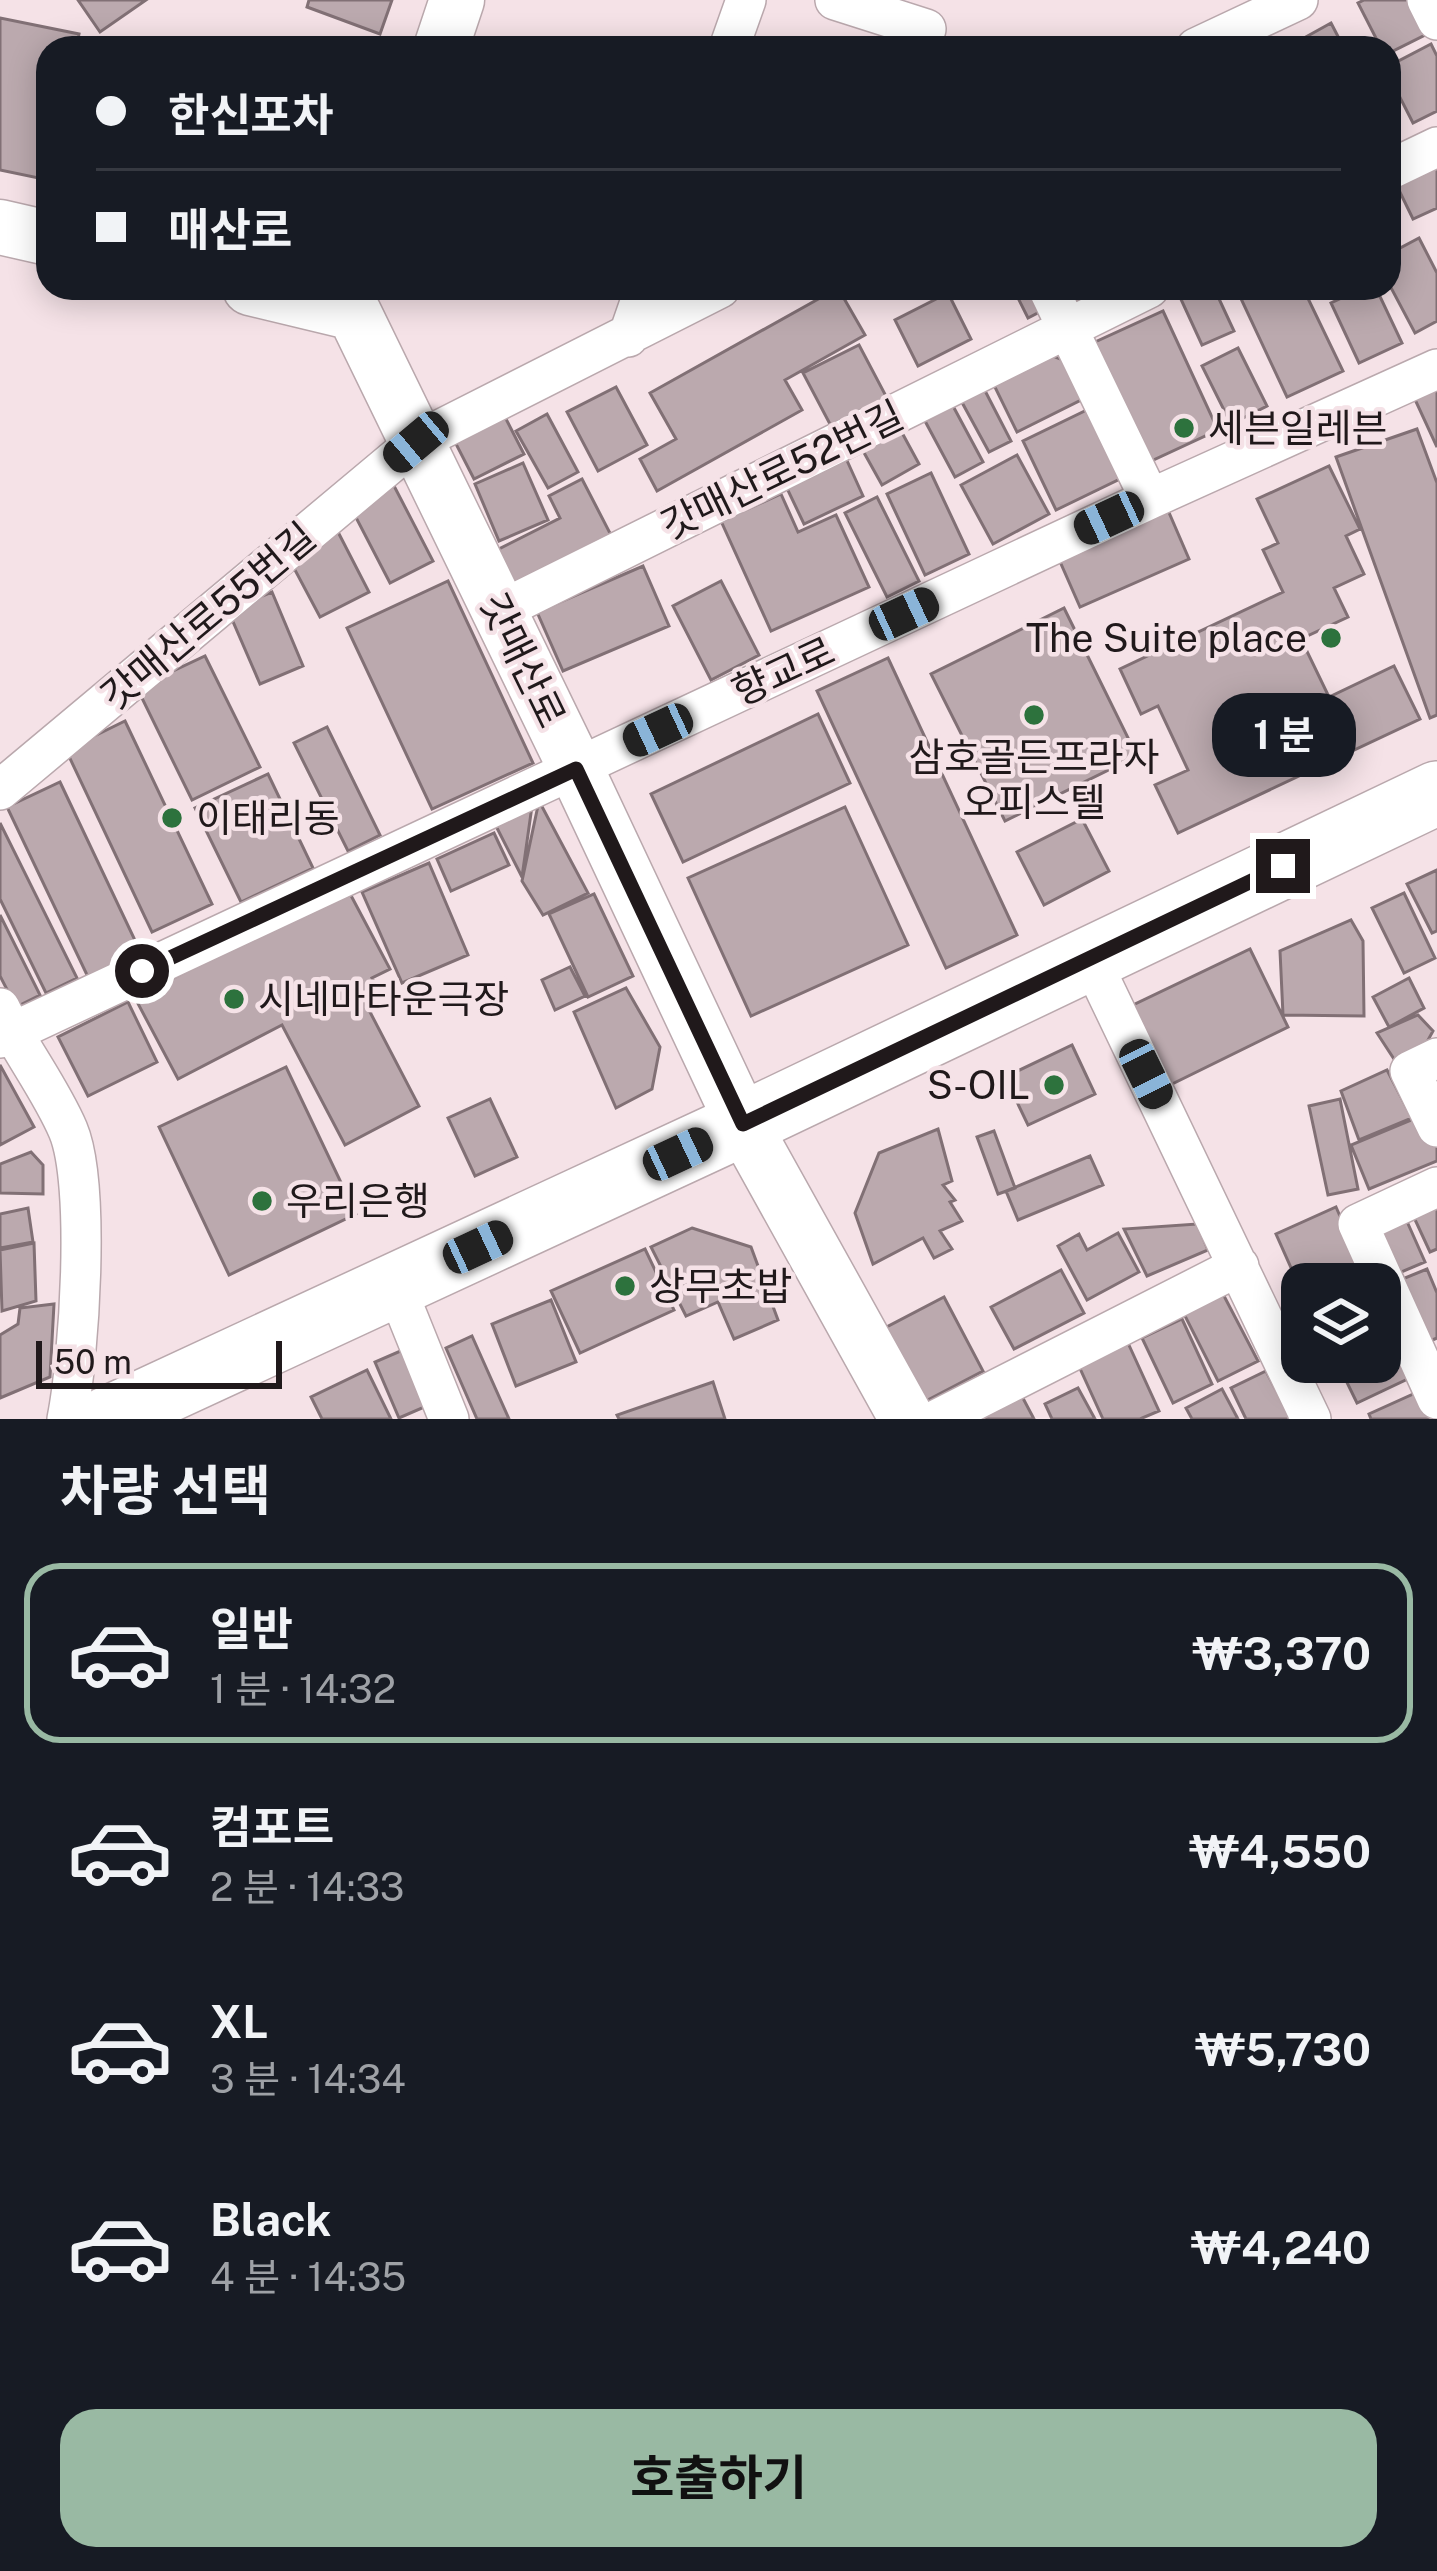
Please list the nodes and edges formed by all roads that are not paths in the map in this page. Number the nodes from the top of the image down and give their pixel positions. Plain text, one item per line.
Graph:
1 (457, 0) edge
2 (746, 0) edge
3 (835, 0) edge
4 (1298, 0) edge
5 (1427, 0) edge
6 (1437, 20) edge
7 (935, 26) edge
8 (445, 36) edge
9 (733, 36) edge
10 (1222, 36) edge
11 (1437, 147) edge
12 (1401, 164) edge
13 (0, 226) edge
14 (36, 235) edge
15 (641, 300) edge
16 (697, 300) edge
17 (1053, 300) edge
18 (1124, 300) edge
19 (358, 301) edge
20 (1065, 329) junction
21 (628, 337) junction
22 (1437, 369) edge
23 (416, 442) junction
24 (1150, 499) junction
25 (499, 610) junction
26 (576, 769) junction
27 (0, 790) edge
28 (1437, 793) edge
29 (1090, 958) junction
30 (3, 1026) edge
31 (1437, 1058) edge
32 (743, 1124) junction
33 (1437, 1127) edge
34 (1437, 1186) edge
35 (1238, 1266) junction
36 (395, 1286) junction
37 (1437, 1399) edge
38 (67, 1419) edge
39 (106, 1419) edge
40 (449, 1419) edge
41 (908, 1419) edge
42 (938, 1419) edge
43 (1311, 1419) edge

1 - 8 street
2 - 9 street
3 - 7 street
4 - 10 street
5 - 6 street
11 - 12 street
13 - 14 street
15 - 21 street
16 - 21 street, 갓매산로55번길
17 - 20 street
18 - 20 street, 갓매산로52번길
19 - 23 street, 갓매산로
20 - 24 street
20 - 25 street, 갓매산로52번길
21 - 23 street, 갓매산로55번길
22 - 24 street, 향교로
23 - 25 street, 갓매산로
23 - 27 street, 갓매산로55번길
24 - 26 street, 향교로
25 - 26 street, 갓매산로
26 - 30 street, 향교로
26 - 32 street, 갓매산로
28 - 29 main road
29 - 32 main road
29 - 35 street
30 - 38 street
31 - 33 street
32 - 36 main road
32 - 41 street, 갓매산로
34 - 37 street
35 - 42 street
35 - 43 street
36 - 39 main road
36 - 40 street

